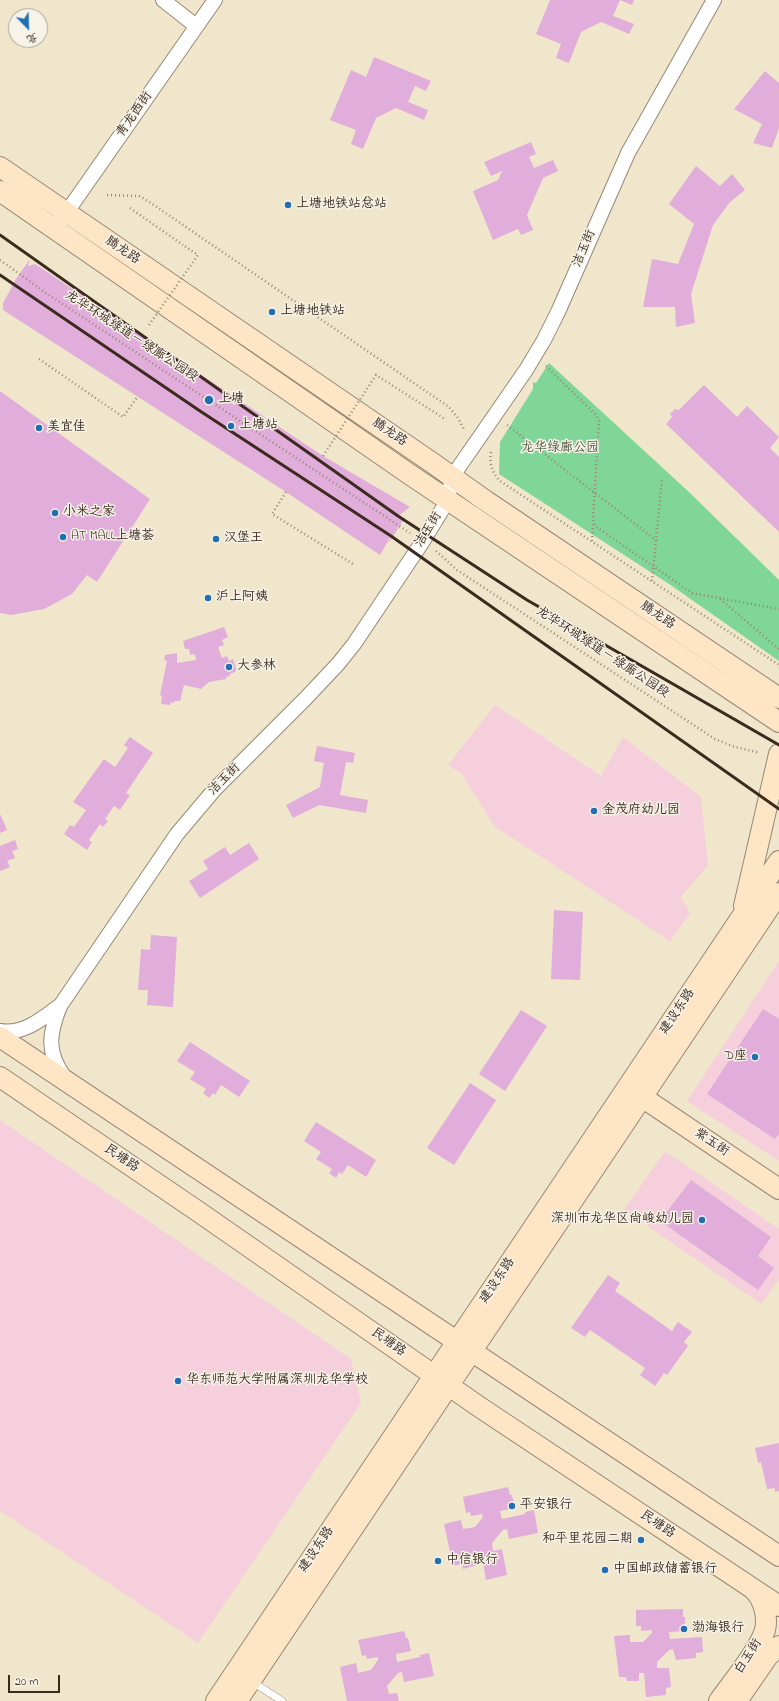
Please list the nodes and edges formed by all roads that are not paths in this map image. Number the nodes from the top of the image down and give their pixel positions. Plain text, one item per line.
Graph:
1 (163, 0) edge
2 (214, 0) edge
3 (714, 0) edge
4 (196, 26) junction
5 (0, 167) edge
6 (0, 191) edge
7 (66, 213) junction
8 (55, 229) junction
9 (452, 477) junction
10 (448, 500) junction
11 (779, 698) edge
12 (778, 722) edge
13 (772, 754) edge
14 (779, 861) edge
15 (779, 893) edge
16 (772, 910) edge
17 (741, 919) junction
18 (60, 1006) junction
19 (0, 1031) edge
20 (0, 1037) edge
21 (0, 1077) edge
22 (72, 1086) junction
23 (642, 1097) junction
24 (779, 1189) edge
25 (464, 1347) junction
26 (442, 1381) junction
27 (779, 1556) edge
28 (753, 1588) junction
29 (779, 1606) edge
30 (779, 1646) edge
31 (251, 1681) junction
32 (216, 1701) edge
33 (237, 1701) edge
34 (282, 1701) edge
35 (719, 1701) edge
36 (737, 1701) edge

1 - 4 street
2 - 4 street, 青龙西街
3 - 9 street, 洁玉街
4 - 7 street, 青龙西街
5 - 7 main road, 腾龙路
6 - 8 main road, 腾龙路
7 - 8 street, 青龙西街
7 - 9 main road, 腾龙路
8 - 10 main road, 腾龙路
9 - 10 street, 洁玉街
9 - 11 main road, 腾龙路
10 - 12 main road, 腾龙路
10 - 18 street, 洁玉街
13 - 17 main road
14 - 17 main road, 建设东路
15 - 16 main road, 建设东路
16 - 23 main road, 建设东路
17 - 25 main road, 建设东路
18 - 19 street
18 - 22 street
20 - 22 main road
21 - 26 main road, 民塘路
22 - 25 main road
23 - 24 main road, 紫玉街
23 - 25 main road, 建设东路
25 - 26 main road, 建设东路
25 - 27 main road
26 - 28 main road, 民塘路
26 - 31 main road, 建设东路
26 - 32 main road, 建设东路
28 - 29 main road, 民塘路
28 - 35 main road, 白玉街
30 - 36 main road, 白玉街
31 - 33 main road, 建设东路
31 - 34 lane

